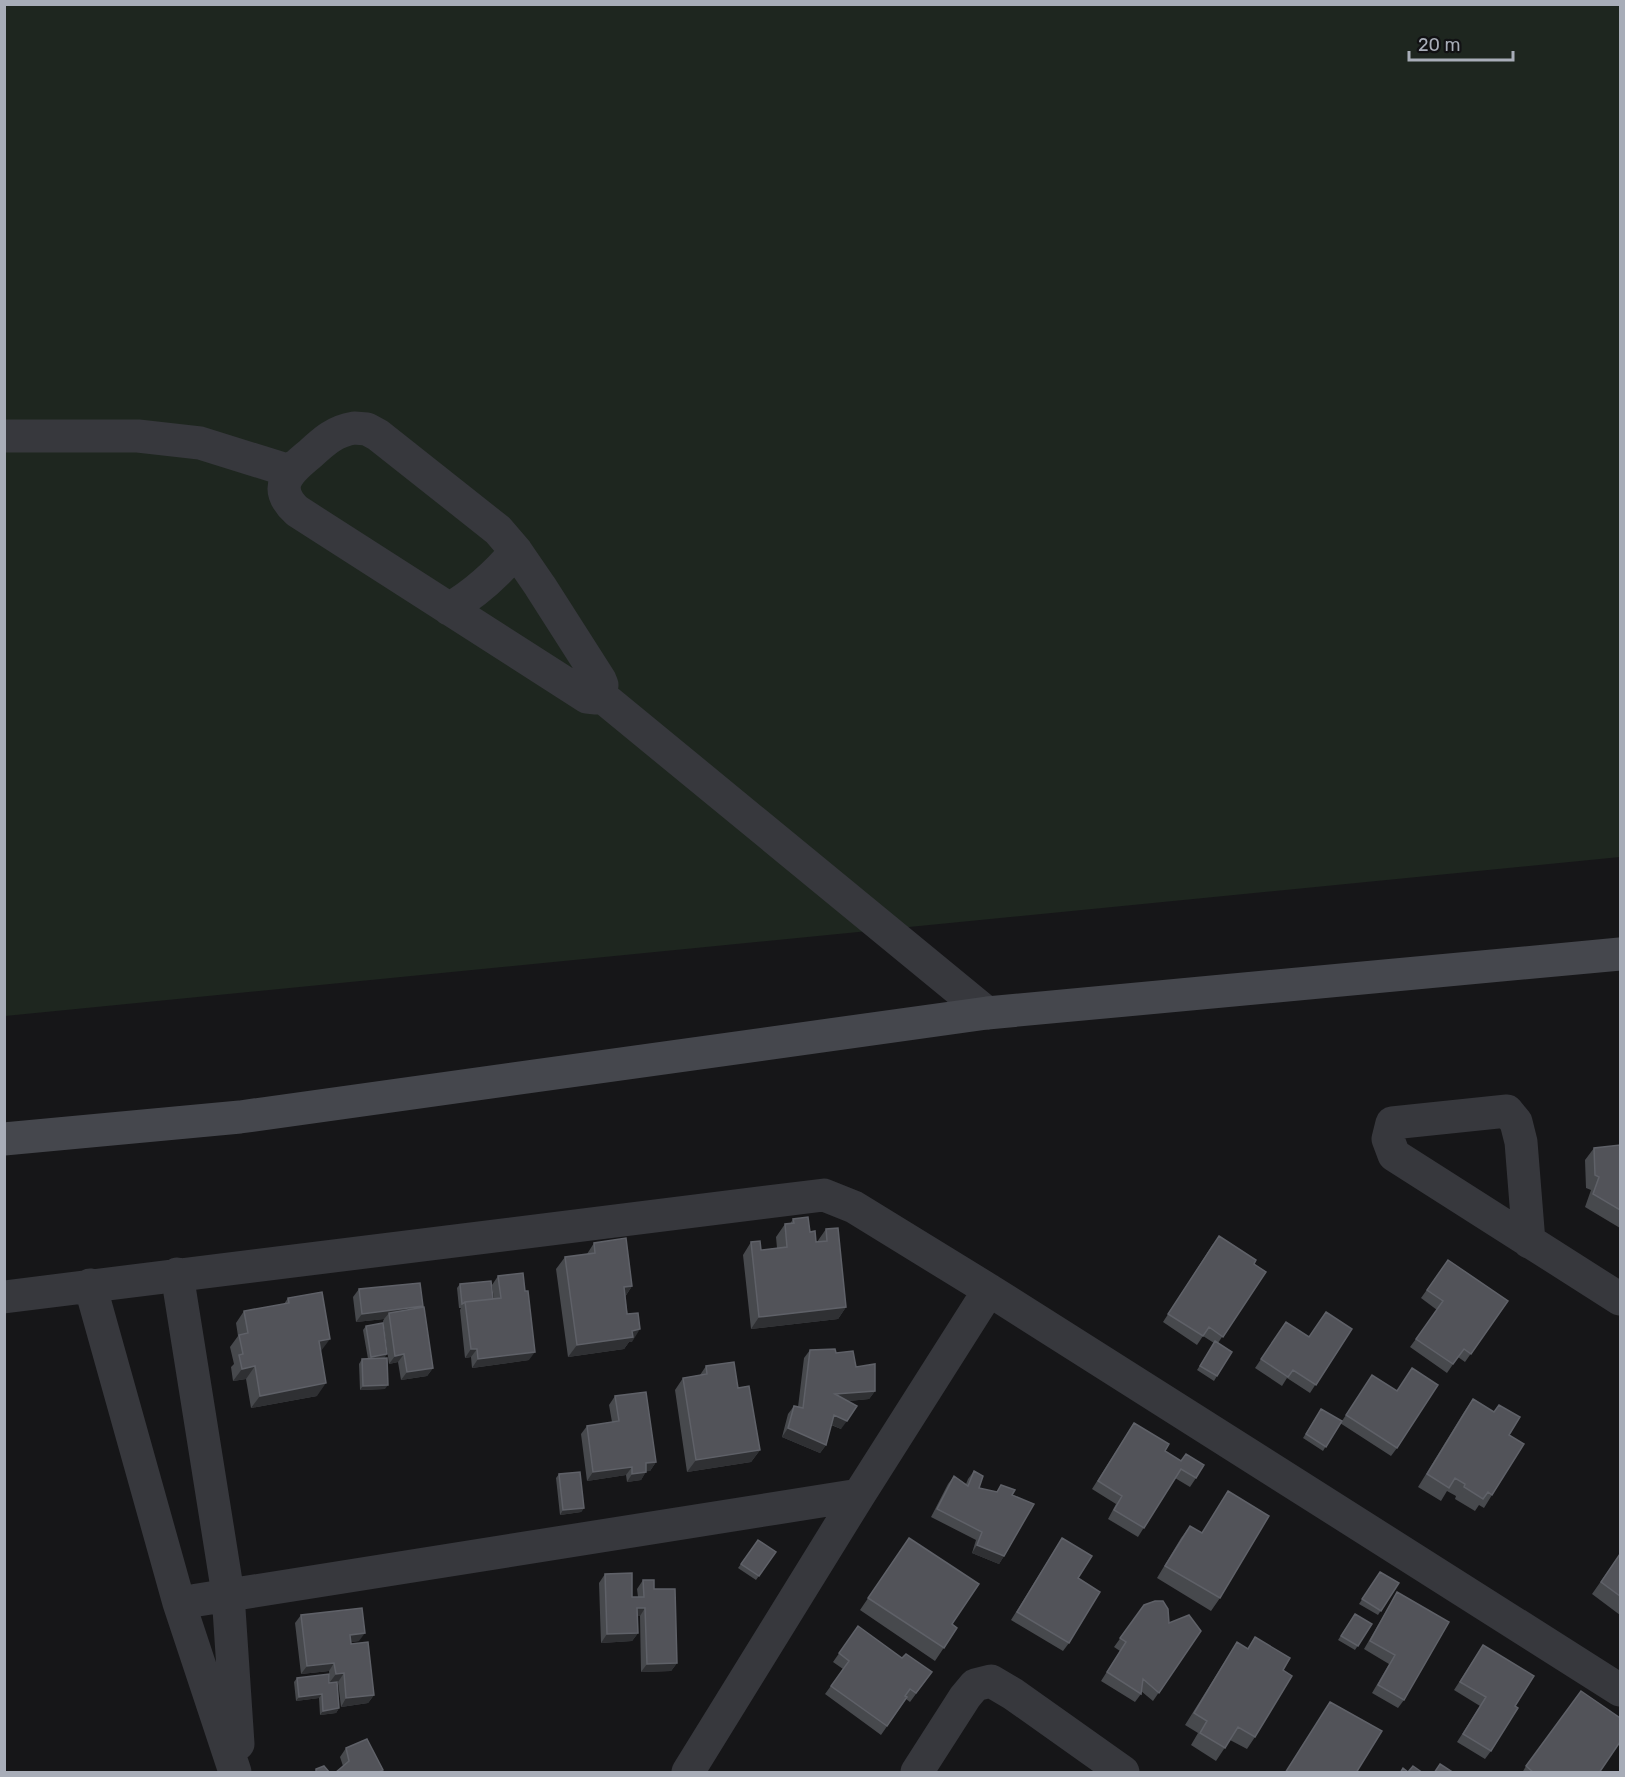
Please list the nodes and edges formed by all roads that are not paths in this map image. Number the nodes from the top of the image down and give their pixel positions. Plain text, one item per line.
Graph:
1 (4, 436) edge
2 (290, 471) junction
3 (516, 551) junction
4 (449, 609) junction
5 (600, 695) junction
6 (1620, 954) edge
7 (987, 1013) junction
8 (4, 1139) edge
9 (1529, 1242) junction
10 (177, 1274) junction
11 (90, 1285) junction
12 (989, 1290) junction
13 (4, 1297) edge
14 (1620, 1299) edge
15 (859, 1495) junction
16 (228, 1594) junction
17 (179, 1603) junction
18 (1620, 1690) edge
19 (235, 1773) edge
20 (240, 1773) edge
21 (688, 1773) edge
22 (917, 1773) edge
23 (1123, 1773) edge

1 - 2 street
2 - 3 street
2 - 4 street
3 - 4 street
3 - 5 street
4 - 5 street
5 - 7 street
6 - 7 street
7 - 8 street
9 - 9 street
9 - 14 street
10 - 11 street
10 - 12 street
10 - 16 street
11 - 13 street
11 - 17 street
12 - 15 street
12 - 18 street
15 - 16 street
15 - 21 street
16 - 17 street
16 - 20 street
17 - 19 street
22 - 23 street

